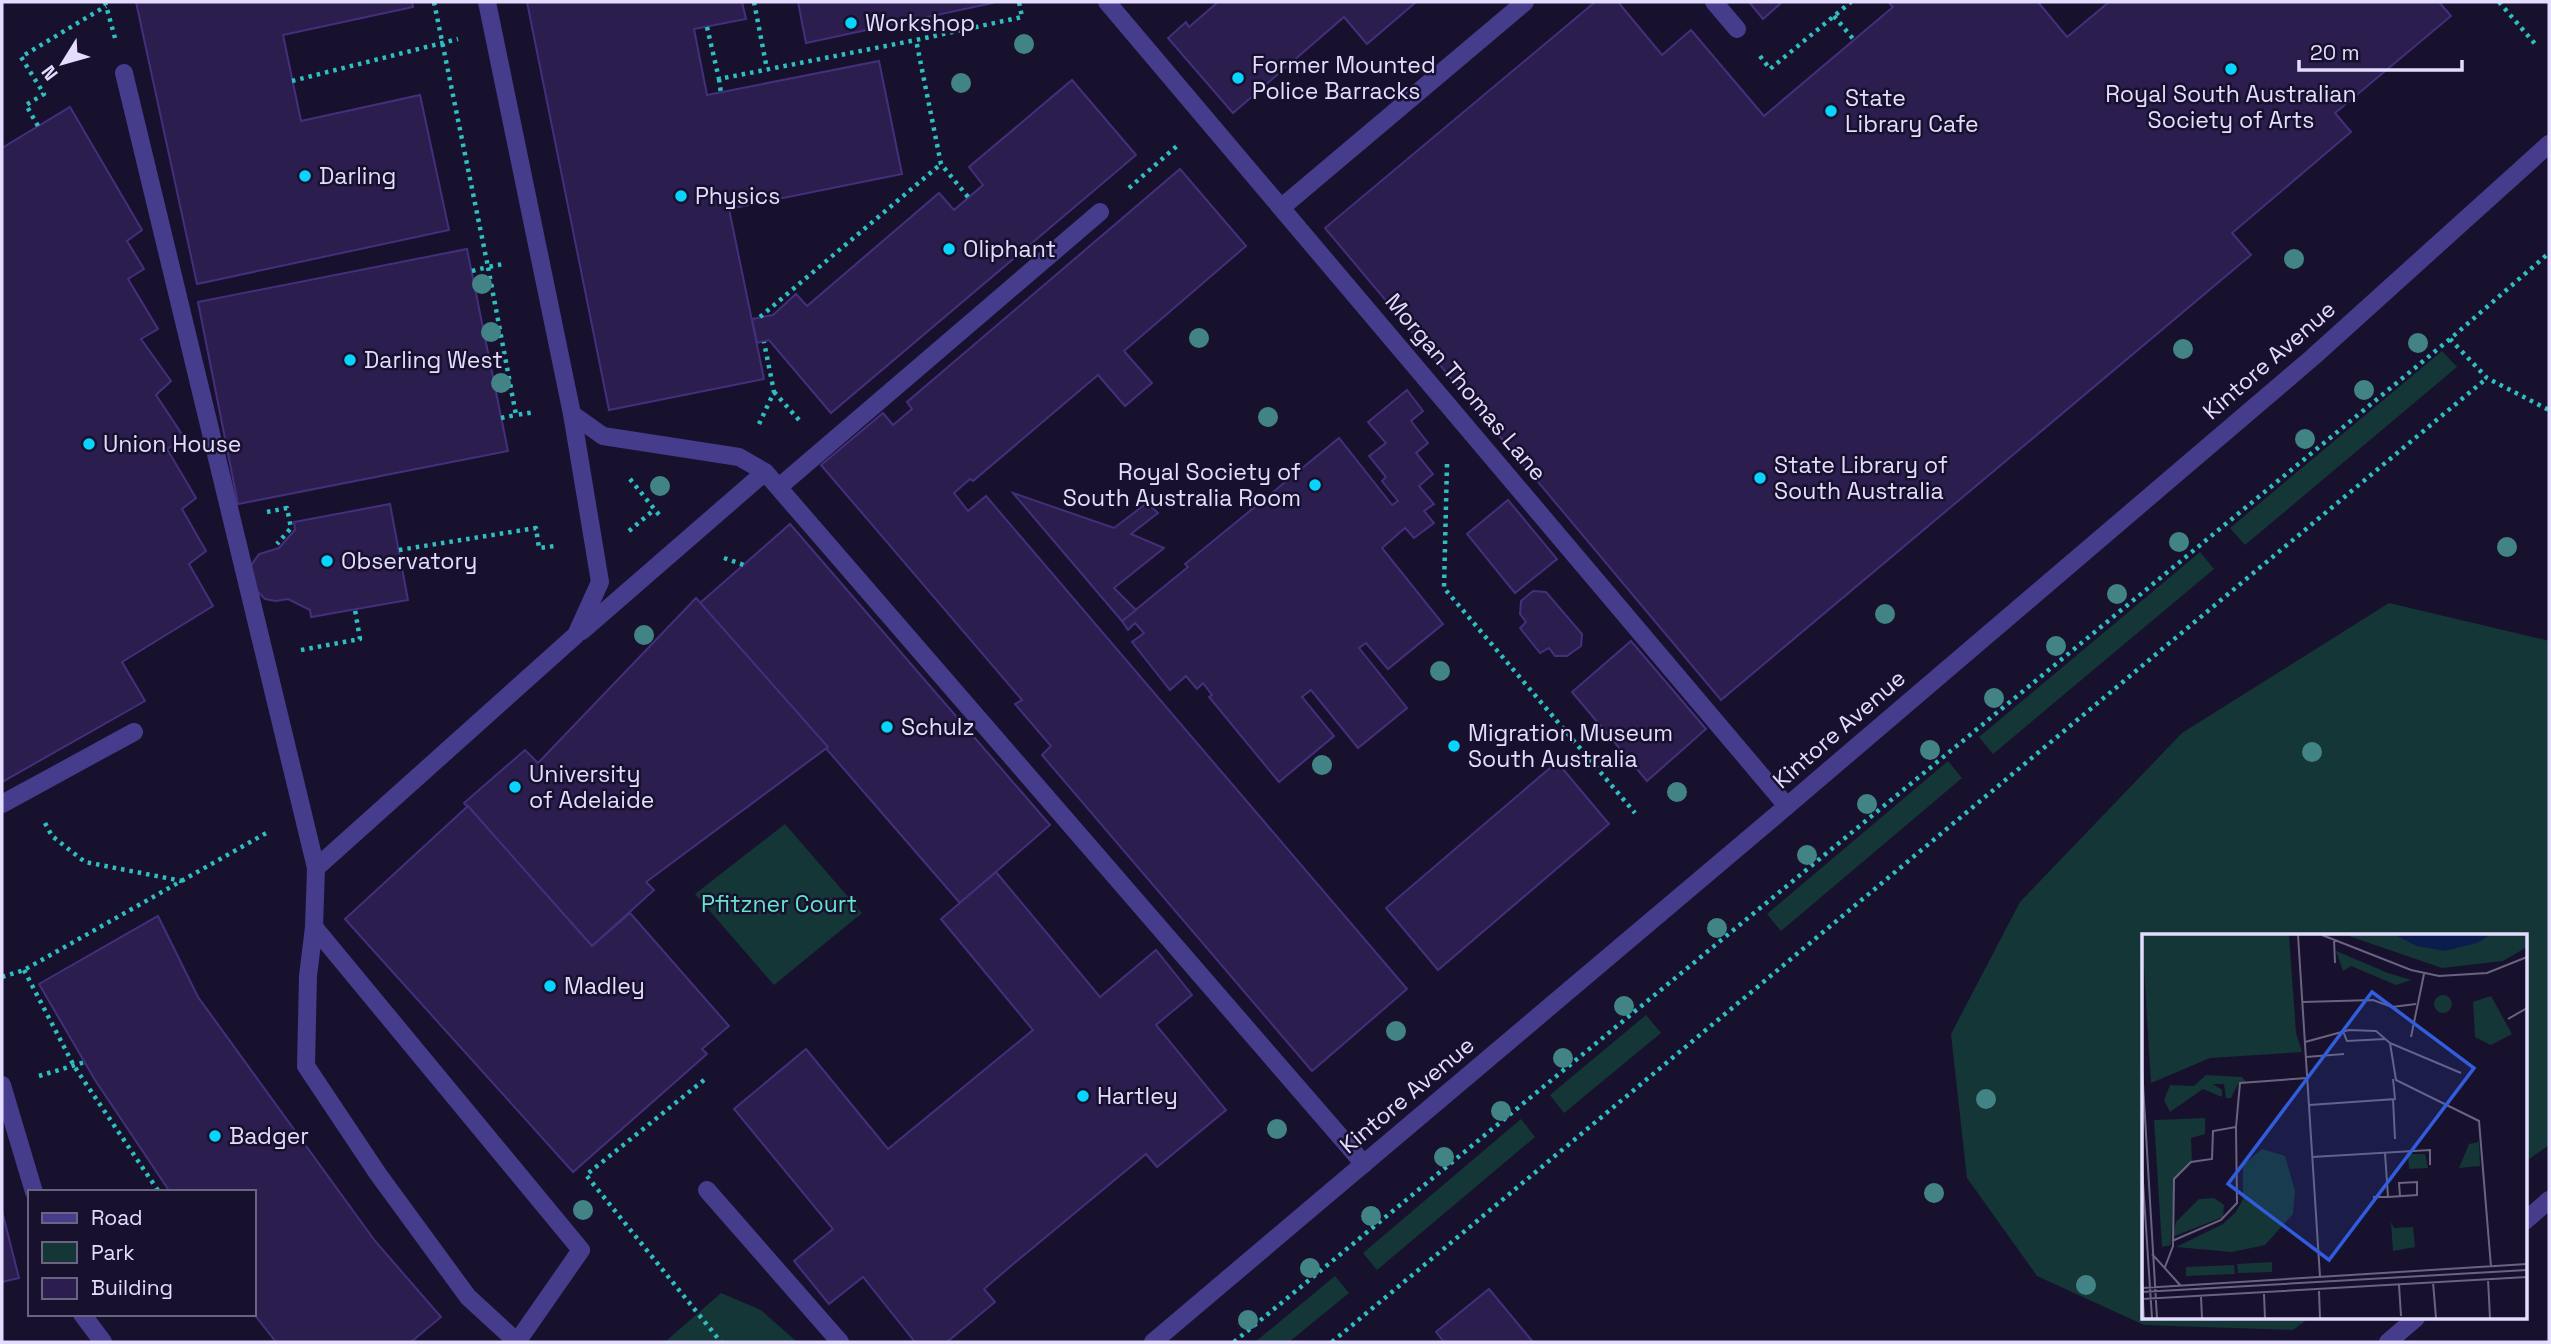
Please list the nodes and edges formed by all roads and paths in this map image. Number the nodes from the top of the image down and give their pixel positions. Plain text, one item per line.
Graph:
1 (434, 2) edge
2 (487, 2) edge
3 (754, 2) edge
4 (1019, 2) edge
5 (1107, 2) edge
6 (1525, 2) edge
7 (1714, 2) edge
8 (1851, 2) edge
9 (2499, 2) edge
10 (107, 6) dead end
11 (1833, 16) junction
12 (707, 27) dead end
13 (1737, 29) joint
14 (916, 40) junction
15 (1854, 40) dead end
16 (445, 42) junction
17 (2536, 45) dead end
18 (767, 69) junction
19 (124, 73) dead end
20 (719, 79) junction
21 (292, 81) dead end
22 (721, 93) dead end
23 (1207, 120) junction
24 (38, 126) dead end
25 (2549, 144) edge
26 (942, 164) junction
27 (1127, 189) dead end
28 (968, 197) dead end
29 (1282, 207) junction
30 (1100, 212) dead end
31 (2549, 253) edge
32 (513, 262) dead end
33 (488, 267) junction
34 (472, 271) dead end
35 (760, 317) dead end
36 (2451, 340) junction
37 (764, 342) dead end
38 (2487, 379) junction
39 (571, 410) junction
40 (2549, 410) edge
41 (516, 415) junction
42 (501, 418) dead end
43 (748, 429) dead end
44 (1447, 457) dead end
45 (765, 472) junction
46 (779, 487) junction
47 (564, 544) dead end
48 (398, 550) dead end
49 (355, 610) dead end
50 (576, 635) junction
51 (298, 651) dead end
52 (134, 732) dead end
53 (28, 791) junction
54 (2, 804) edge
55 (1787, 806) junction
56 (303, 811) junction
57 (1635, 813) dead end
58 (316, 868) junction
59 (183, 881) junction
60 (314, 927) junction
61 (24, 970) junction
62 (2, 977) edge
63 (85, 1062) dead end
64 (74, 1066) junction
65 (38, 1077) dead end
66 (704, 1080) dead end
67 (2, 1085) edge
68 (1364, 1164) junction
69 (33, 1190) edge
70 (158, 1190) edge
71 (707, 1190) dead end
72 (2549, 1200) edge
73 (2526, 1220) edge
74 (84, 1316) edge
75 (2414, 1320) edge
76 (103, 1342) edge
77 (517, 1342) edge
78 (721, 1342) edge
79 (840, 1342) edge
80 (1153, 1342) edge
81 (1234, 1342) edge
82 (1332, 1342) edge
83 (2388, 1342) edge

1 - 16 path
2 - 39 street
3 - 18 path
4 - 14 path
5 - 23 street, Morgan Thomas Lane
6 - 29 street
7 - 13 street
8 - 11 path
9 - 17 path
10 - 24 path
11 - 13 path
11 - 15 path
12 - 20 path
14 - 18 path
14 - 26 path
16 - 21 path
16 - 33 path
18 - 20 path
19 - 56 street
20 - 22 path
23 - 27 path
23 - 29 street, Morgan Thomas Lane
25 - 55 street, Kintore Avenue
26 - 28 path
26 - 35 path
29 - 55 street, Morgan Thomas Lane
30 - 46 street
31 - 36 path
32 - 33 path
33 - 34 path
33 - 41 path
36 - 38 path
36 - 81 path
37 - 43 path
38 - 40 path
38 - 82 path
39 - 41 path
39 - 45 street
39 - 50 street
41 - 42 path
44 - 57 path
45 - 46 street
45 - 50 street
46 - 68 street
47 - 48 path
49 - 51 path
50 - 58 street
52 - 53 street
53 - 54 street
53 - 59 path
55 - 68 street, Kintore Avenue
56 - 58 street
56 - 59 path
58 - 60 street
59 - 61 path
60 - 77 street
60 - 77 street
61 - 62 path
61 - 64 path
63 - 64 path
64 - 65 path
64 - 70 path
66 - 78 path
67 - 69 street
68 - 80 street, Kintore Avenue
71 - 79 street
72 - 73 street
74 - 76 street
75 - 83 street

